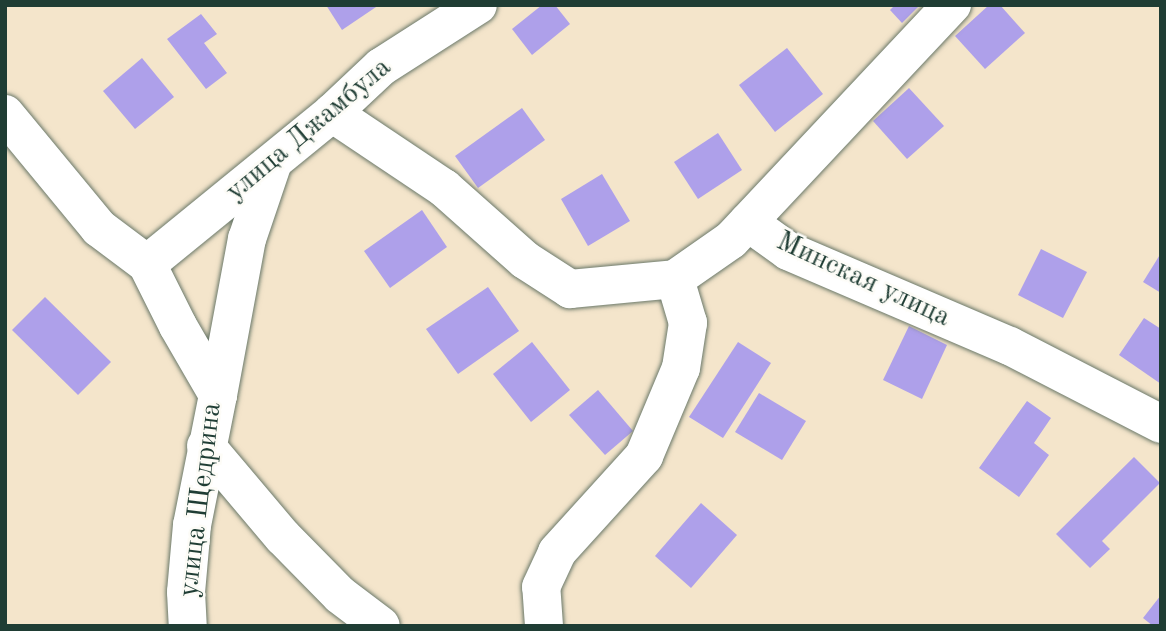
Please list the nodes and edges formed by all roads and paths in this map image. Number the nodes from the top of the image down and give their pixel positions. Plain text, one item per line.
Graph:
1 (478, 5) edge
2 (952, 5) edge
3 (332, 113) junction
4 (5, 114) edge
5 (272, 162) junction
6 (748, 222) junction
7 (147, 264) junction
8 (675, 279) junction
9 (218, 395) junction
10 (1161, 424) edge
11 (206, 446) junction
12 (188, 626) edge
13 (381, 626) edge
14 (544, 626) edge

1 - 3 street, улица Джамбула
2 - 6 street
3 - 5 street, улица Джамбула
3 - 8 street, Минская улица
4 - 7 street, улица Щедрина
5 - 7 street, улица Джамбула
5 - 9 street
6 - 8 street, Минская улица
6 - 10 street, Минская улица
7 - 9 street, улица Щедрина
8 - 14 street
9 - 11 street, улица Щедрина
11 - 12 street, улица Щедрина
11 - 13 street

